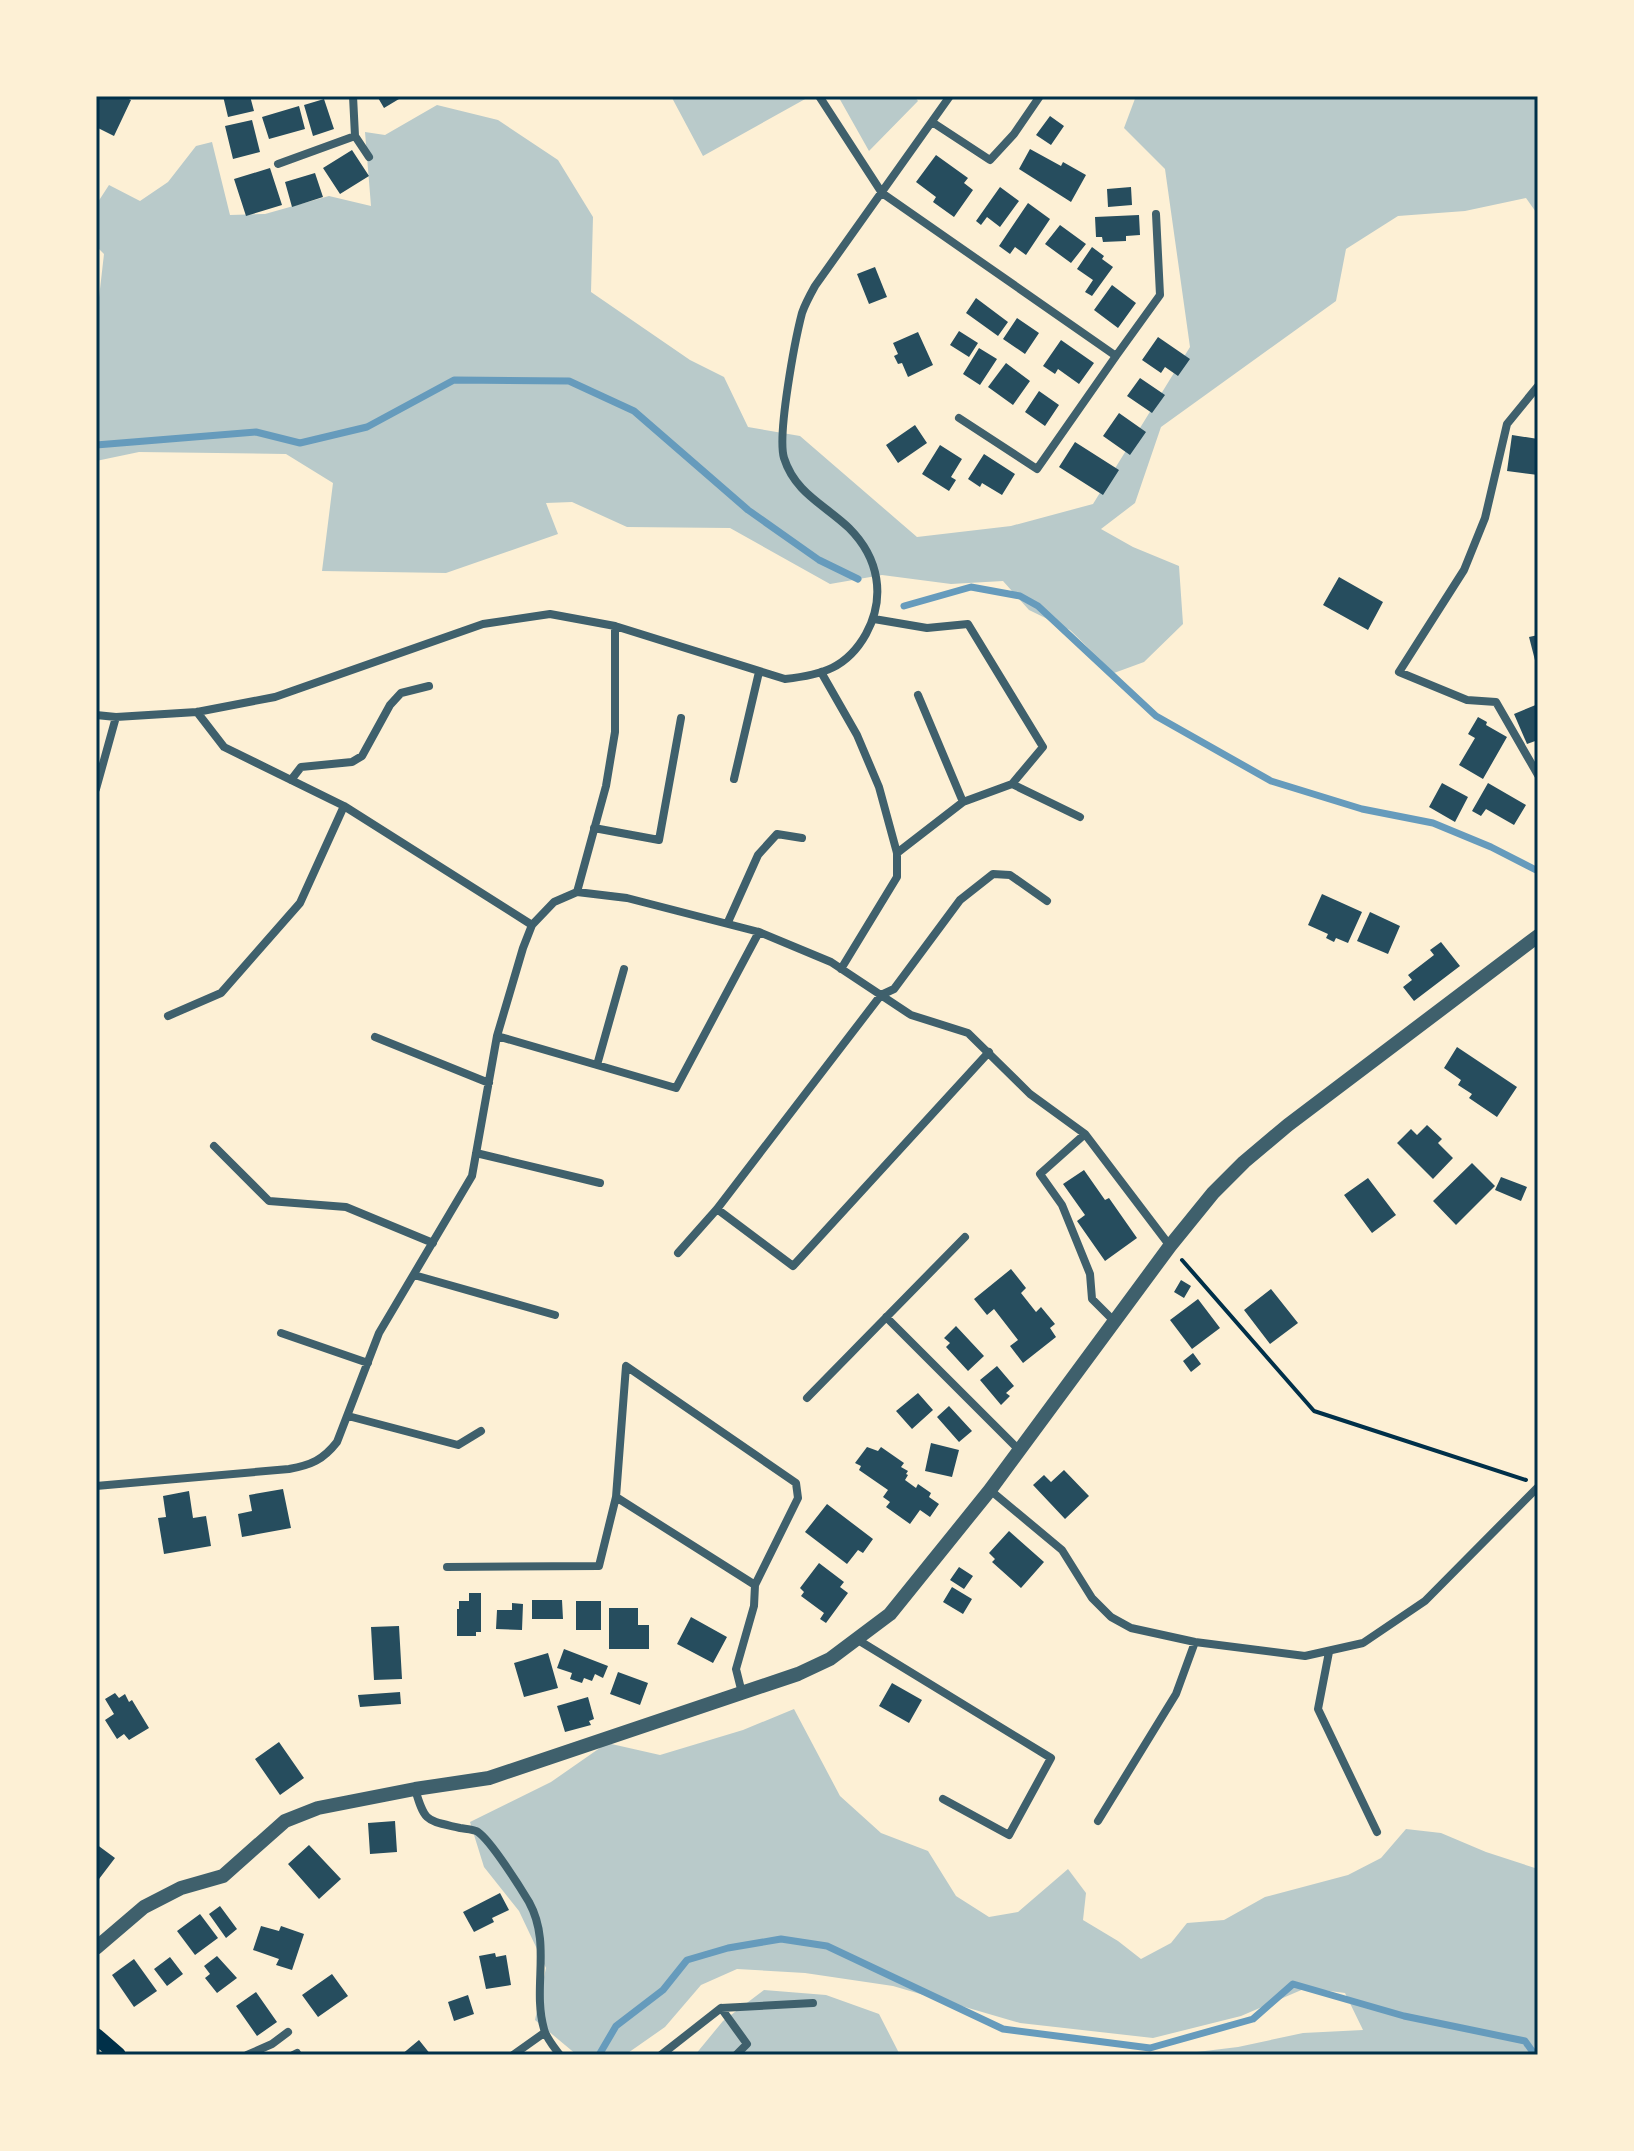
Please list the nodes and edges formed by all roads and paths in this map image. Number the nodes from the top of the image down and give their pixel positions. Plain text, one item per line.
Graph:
1 (353, 96) edge
2 (819, 96) edge
3 (950, 96) edge
4 (1040, 96) edge
5 (932, 122) junction
6 (355, 136) junction
7 (369, 157) dead end
8 (278, 164) dead end
9 (882, 193) junction
10 (1156, 214) dead end
11 (1116, 356) junction
12 (1538, 386) edge
13 (959, 418) dead end
14 (874, 619) junction
15 (615, 626) junction
16 (759, 672) junction
17 (821, 672) junction
18 (429, 686) dead end
19 (918, 695) dead end
20 (197, 712) junction
21 (96, 715) edge
22 (116, 717) junction
23 (681, 718) dead end
24 (1538, 775) edge
25 (734, 779) dead end
26 (291, 780) junction
27 (1012, 784) junction
28 (96, 789) edge
29 (963, 802) junction
30 (344, 806) junction
31 (1080, 817) dead end
32 (594, 828) junction
33 (802, 838) dead end
34 (897, 853) junction
35 (577, 892) junction
36 (1047, 901) dead end
37 (728, 922) junction
38 (532, 925) junction
39 (759, 932) junction
40 (1538, 936) edge
41 (624, 969) dead end
42 (841, 969) junction
43 (881, 995) junction
44 (168, 1016) dead end
45 (497, 1036) junction
46 (375, 1037) dead end
47 (989, 1052) junction
48 (597, 1065) junction
49 (489, 1083) junction
50 (1085, 1134) junction
51 (214, 1146) dead end
52 (476, 1153) junction
53 (600, 1183) dead end
54 (717, 1209) junction
55 (965, 1237) dead end
56 (433, 1243) junction
57 (1170, 1246) junction
58 (678, 1253) dead end
59 (414, 1275) junction
60 (555, 1315) dead end
61 (886, 1317) junction
62 (1114, 1321) junction
63 (281, 1333) dead end
64 (368, 1363) junction
65 (807, 1398) dead end
66 (348, 1416) junction
67 (481, 1431) dead end
68 (1020, 1451) junction
69 (1538, 1485) edge
70 (96, 1486) edge
71 (990, 1490) junction
72 (616, 1497) junction
73 (447, 1567) dead end
74 (755, 1585) junction
75 (858, 1640) junction
76 (1195, 1642) junction
77 (1329, 1652) junction
78 (743, 1694) junction
79 (415, 1789) junction
80 (943, 1799) dead end
81 (1098, 1821) dead end
82 (1377, 1832) dead end
83 (96, 1948) edge
84 (813, 2003) dead end
85 (721, 2008) junction
86 (288, 2032) dead end
87 (544, 2033) junction
88 (96, 2036) edge
89 (118, 2055) edge
90 (247, 2055) edge
91 (513, 2055) edge
92 (560, 2055) edge
93 (661, 2055) edge
94 (736, 2055) edge

1 - 6 street
2 - 9 street
3 - 5 street
4 - 5 street
5 - 9 street
6 - 7 street
6 - 8 street
9 - 11 street
9 - 14 street
10 - 11 street
11 - 13 street
12 - 24 street
14 - 17 street
14 - 27 street
15 - 16 street
15 - 20 street
15 - 32 street
16 - 17 street
16 - 25 street
17 - 34 street
18 - 26 street
19 - 29 street
20 - 22 street
20 - 26 street
21 - 22 street
22 - 28 street
23 - 32 street
26 - 30 street
27 - 29 street
27 - 31 street
29 - 34 street
30 - 38 street
30 - 44 street
32 - 35 street
33 - 37 street
34 - 42 street
35 - 37 street
35 - 38 street
36 - 43 street
37 - 39 street
38 - 45 street
39 - 42 street
39 - 48 street
40 - 57 street
41 - 48 street
42 - 43 street
43 - 47 street
43 - 54 street
45 - 48 street
45 - 49 street
46 - 49 street
47 - 50 street
47 - 54 street
49 - 52 street
50 - 57 street
50 - 62 street
51 - 56 street
52 - 53 street
52 - 56 street
54 - 58 street
55 - 61 street
56 - 59 street
57 - 62 street
57 - 69 path
59 - 60 street
59 - 64 street
61 - 65 street
61 - 68 street
62 - 68 street
63 - 64 street
64 - 66 street
66 - 67 street
66 - 70 street
68 - 71 street
69 - 77 street
71 - 75 street
71 - 76 street
72 - 73 street
72 - 74 street
72 - 74 street
74 - 78 street
75 - 78 street
75 - 80 street
76 - 77 street
76 - 81 street
77 - 82 street
78 - 79 street
79 - 83 street
79 - 87 street
84 - 85 street
85 - 93 street
85 - 94 street
86 - 90 street
87 - 91 street
87 - 92 street
88 - 89 main road

